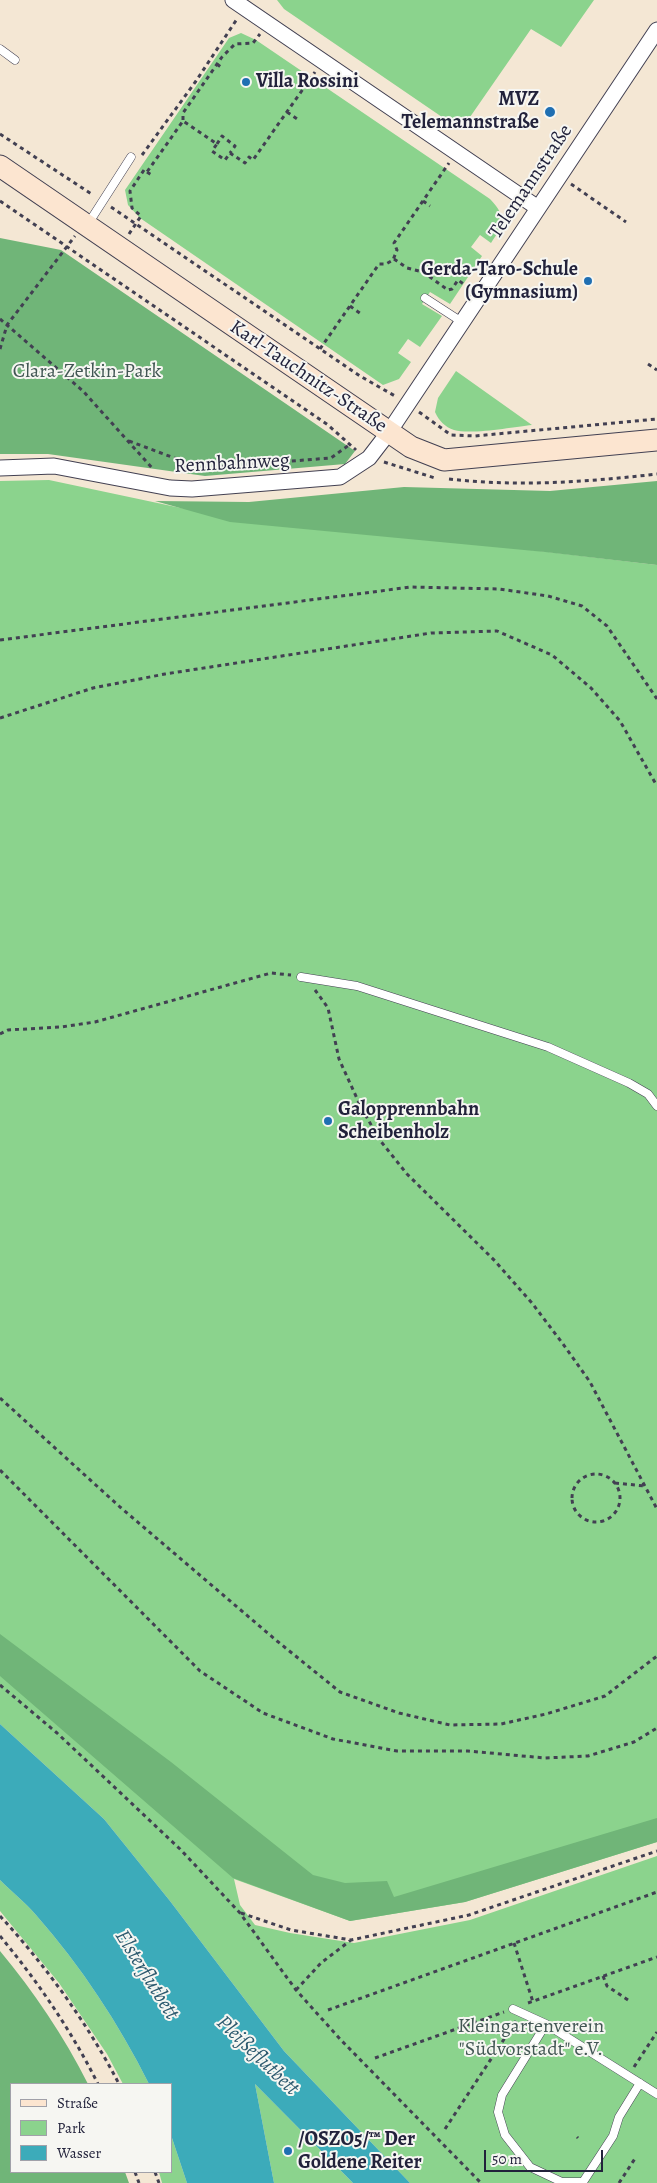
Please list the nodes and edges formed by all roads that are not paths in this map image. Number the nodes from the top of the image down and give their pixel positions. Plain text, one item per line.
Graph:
1 (239, 4) edge
2 (657, 30) edge
3 (0, 49) edge
4 (15, 60) dead end
5 (131, 157) dead end
6 (0, 166) edge
7 (538, 208) junction
8 (85, 224) junction
9 (425, 298) dead end
10 (462, 322) junction
11 (389, 432) junction
12 (657, 440) edge
13 (0, 468) edge
14 (301, 977) road end
15 (657, 1106) edge
16 (513, 2008) dead end
17 (546, 2024) junction
18 (640, 2083) junction
19 (657, 2094) edge
20 (584, 2182) edge

1 - 7 street
2 - 7 street, Telemannstraße
3 - 4 lane
5 - 8 lane
6 - 8 main road, Karl-Tauchnitz-Straße
7 - 10 street, Telemannstraße
8 - 11 main road, Karl-Tauchnitz-Straße
9 - 10 lane
10 - 11 street, Telemannstraße
11 - 12 main road, Karl-Tauchnitz-Straße
11 - 13 street, Rennbahnweg
14 - 15 lane
16 - 17 lane
17 - 18 lane
17 - 20 lane
18 - 19 lane
18 - 20 lane

